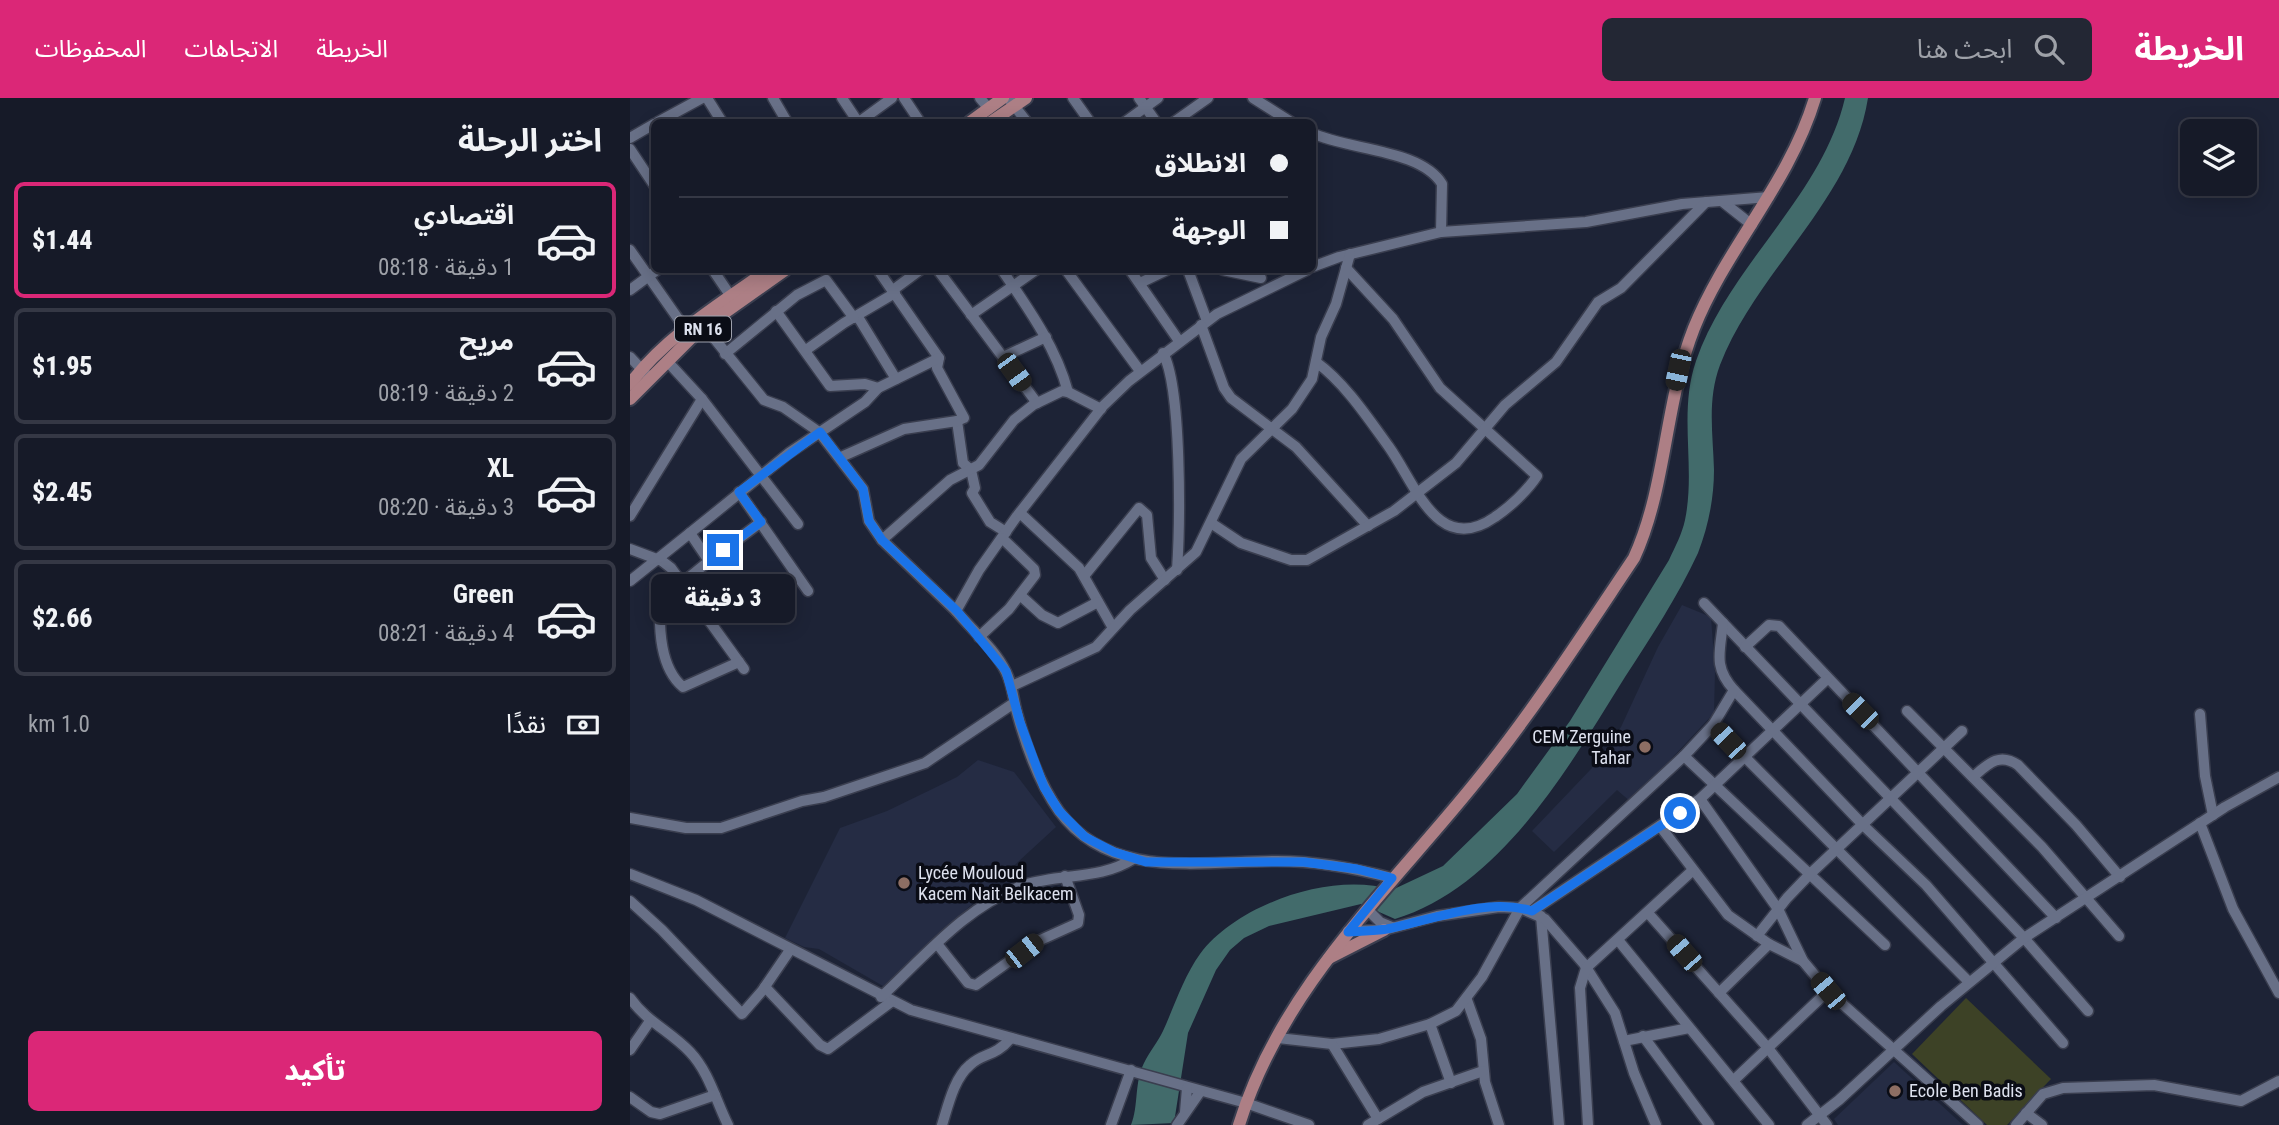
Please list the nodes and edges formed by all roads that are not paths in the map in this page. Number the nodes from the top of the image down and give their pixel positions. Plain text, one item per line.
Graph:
1 (702, 98) edge
2 (707, 98) edge
3 (773, 98) edge
4 (842, 98) edge
5 (892, 98) edge
6 (904, 98) edge
7 (980, 98) edge
8 (1026, 98) edge
9 (1073, 98) edge
10 (1139, 98) edge
11 (1158, 98) edge
12 (1208, 98) edge
13 (1815, 98) edge
14 (1259, 100) edge
15 (1009, 101) edge
16 (1146, 107) junction
17 (989, 109) junction
18 (663, 119) edge
19 (720, 119) edge
20 (786, 119) edge
21 (857, 119) edge
22 (863, 119) edge
23 (918, 119) edge
24 (974, 119) edge
25 (994, 119) edge
26 (1024, 119) edge
27 (1088, 119) edge
28 (1129, 119) edge
29 (1154, 119) edge
30 (1178, 119) edge
31 (1287, 119) edge
32 (651, 126) edge
33 (1316, 134) edge
34 (630, 138) edge
35 (630, 149) edge
36 (651, 180) edge
37 (1769, 197) junction
38 (1706, 202) junction
39 (1723, 202) junction
40 (1752, 225) junction
41 (1441, 232) junction
42 (630, 250) edge
43 (1350, 254) junction
44 (1316, 266) edge
45 (1346, 268) junction
46 (651, 271) edge
47 (653, 273) edge
48 (715, 273) edge
49 (765, 273) edge
50 (780, 273) edge
51 (880, 273) edge
52 (916, 273) edge
53 (940, 273) edge
54 (1004, 273) edge
55 (1031, 273) edge
56 (1068, 273) edge
57 (1132, 273) edge
58 (1161, 273) edge
59 (1189, 273) edge
60 (1300, 273) edge
61 (1259, 274) edge
62 (1140, 284) junction
63 (1013, 285) junction
64 (1265, 288) junction
65 (630, 290) edge
66 (894, 291) junction
67 (734, 300) junction
68 (776, 311) junction
69 (971, 315) junction
70 (856, 317) junction
71 (1204, 323) junction
72 (705, 327) junction
73 (686, 330) junction
74 (1046, 337) junction
75 (1179, 341) junction
76 (806, 351) junction
77 (1163, 353) junction
78 (725, 354) junction
79 (1003, 356) junction
80 (630, 357) edge
81 (939, 358) junction
82 (667, 361) junction
83 (1316, 362) junction
84 (1140, 370) junction
85 (645, 373) junction
86 (896, 379) junction
87 (630, 384) edge
88 (878, 388) junction
89 (1068, 392) junction
90 (630, 399) edge
91 (702, 399) junction
92 (1037, 403) junction
93 (1101, 409) junction
94 (957, 421) junction
95 (1485, 427) junction
96 (1273, 428) junction
97 (820, 432) junction
98 (841, 457) junction
99 (971, 470) junction
100 (760, 475) junction
101 (739, 492) junction
102 (1418, 494) junction
103 (1020, 513) junction
104 (630, 516) edge
105 (761, 522) junction
106 (1211, 523) junction
107 (798, 524) dead end
108 (1368, 526) junction
109 (690, 533) junction
110 (1004, 535) junction
111 (882, 540) junction
112 (630, 549) edge
113 (657, 559) junction
114 (709, 561) junction
115 (1177, 570) junction
116 (1084, 576) junction
117 (1165, 580) junction
118 (630, 581) edge
119 (684, 583) junction
120 (808, 591) dead end
121 (1020, 594) junction
122 (1098, 602) junction
123 (1704, 603) dead end
124 (957, 611) junction
125 (1723, 623) junction
126 (1112, 628) junction
127 (979, 637) junction
128 (1745, 646) junction
129 (1827, 678) junction
130 (1012, 686) junction
131 (1734, 690) junction
132 (1014, 703) junction
133 (1799, 705) junction
134 (1907, 711) dead end
135 (2200, 714) dead end
136 (1713, 725) junction
137 (1772, 731) junction
138 (1962, 731) dead end
139 (1945, 748) junction
140 (1684, 756) junction
141 (1744, 758) junction
142 (1919, 773) junction
143 (1973, 777) junction
144 (2279, 777) edge
145 (1715, 785) junction
146 (1700, 799) junction
147 (1892, 799) junction
148 (2213, 815) junction
149 (630, 818) edge
150 (2200, 823) junction
151 (1660, 826) junction
152 (1864, 826) junction
153 (1838, 850) junction
154 (1133, 859) junction
155 (1692, 871) junction
156 (630, 874) edge
157 (1810, 874) junction
158 (1065, 876) junction
159 (2120, 877) junction
160 (1389, 882) junction
161 (2088, 898) junction
162 (630, 901) edge
163 (1520, 908) junction
164 (1368, 909) junction
165 (1778, 909) junction
166 (1648, 913) junction
167 (1537, 914) junction
168 (2056, 918) junction
169 (1388, 928) junction
170 (1348, 932) junction
171 (1757, 936) junction
172 (2119, 936) dead end
173 (2024, 938) junction
174 (1618, 940) junction
175 (1769, 944) junction
176 (938, 945) junction
177 (1885, 945) dead end
178 (790, 950) junction
179 (1325, 960) junction
180 (1803, 961) junction
181 (1992, 962) junction
182 (1586, 968) junction
183 (1969, 982) junction
184 (765, 987) junction
185 (1828, 991) junction
186 (1719, 993) junction
187 (2279, 993) edge
188 (630, 998) edge
189 (886, 999) junction
190 (1467, 1000) junction
191 (2088, 1011) dead end
192 (630, 1015) edge
193 (647, 1019) junction
194 (1430, 1024) junction
195 (1689, 1028) junction
196 (1643, 1036) junction
197 (1011, 1038) junction
198 (1278, 1038) junction
199 (1624, 1041) junction
200 (2063, 1043) dead end
201 (1332, 1044) junction
202 (1768, 1048) junction
203 (630, 1050) edge
204 (1893, 1050) junction
205 (1135, 1071) junction
206 (1483, 1071) junction
207 (1734, 1080) junction
208 (2279, 1081) edge
209 (1451, 1083) junction
210 (1183, 1087) junction
211 (1200, 1092) junction
212 (715, 1095) junction
213 (630, 1097) edge
214 (1245, 1103) junction
215 (1185, 1112) junction
216 (2025, 1113) junction
217 (1820, 1115) junction
218 (1378, 1119) junction
219 (943, 1124) edge
220 (728, 1125) edge
221 (1111, 1125) edge
222 (1177, 1125) edge
223 (1239, 1125) edge
224 (1309, 1125) edge
225 (1368, 1125) edge
226 (1499, 1125) edge
227 (1559, 1125) edge
228 (1588, 1125) edge
229 (1656, 1125) edge
230 (1709, 1125) edge
231 (1769, 1125) edge
232 (1807, 1125) edge
233 (1827, 1125) edge
234 (1978, 1125) edge
235 (2016, 1125) edge
236 (2042, 1125) edge

1 - 18 street
2 - 19 street
3 - 20 street
4 - 21 street
5 - 22 street
6 - 23 street
7 - 17 street
8 - 15 main road
9 - 27 street
10 - 16 street
11 - 16 street
12 - 30 street
13 - 37 main road
14 - 31 street
15 - 17 main road
15 - 25 main road
15 - 26 street
16 - 28 street
16 - 29 street
17 - 24 main road
32 - 34 street
33 - 41 street
35 - 36 street
37 - 39 street
37 - 40 main road
38 - 39 street
38 - 41 street
38 - 95 street
39 - 40 street
40 - 160 main road
41 - 43 street
42 - 46 street
43 - 44 street
43 - 45 street
45 - 83 street
45 - 95 street
47 - 65 street
47 - 73 street
48 - 67 street
49 - 67 main road, RN 16
50 - 67 main road, RN 16
51 - 66 street
52 - 66 street
53 - 69 street
54 - 63 street
55 - 63 street
56 - 84 street
57 - 62 street
58 - 62 street
59 - 71 street
60 - 64 street
61 - 64 street
62 - 75 street
63 - 69 street
63 - 74 street
64 - 71 street
66 - 70 street
66 - 81 street
67 - 72 main road, RN 16
67 - 73 main road, RN 16
68 - 70 street
68 - 76 street
68 - 78 street
69 - 79 street
70 - 76 street
70 - 86 street
71 - 75 street
71 - 96 street
72 - 78 street
72 - 82 main road, RN 16
73 - 85 main road, RN 16
74 - 79 street
74 - 89 street
75 - 77 street
76 - 88 street
77 - 84 street
77 - 115 street
78 - 97 street
79 - 92 street
80 - 85 street
81 - 86 street
81 - 94 street
82 - 85 main road, RN 16
82 - 91 street
83 - 96 street
83 - 102 street
84 - 93 street
85 - 87 main road, RN 16
85 - 90 main road, RN 16
86 - 88 street
88 - 97 street
89 - 92 street
89 - 93 street
91 - 100 street
91 - 104 street
92 - 99 street
93 - 103 street
94 - 98 street
94 - 99 street
95 - 102 street
95 - 102 street
96 - 106 street
96 - 108 street
97 - 98 street
97 - 100 street
98 - 111 street
99 - 110 street
99 - 111 street
100 - 101 street
100 - 107 street
101 - 105 street
101 - 109 street
102 - 108 street
103 - 110 street
103 - 116 street
105 - 114 street
105 - 120 street
106 - 108 street
106 - 115 street
109 - 113 street
109 - 114 street
110 - 121 street
110 - 124 street
111 - 124 street
112 - 113 street
113 - 118 street
113 - 119 street
114 - 119 street
115 - 117 street
116 - 117 street
116 - 122 street
117 - 126 street
119 - 119 street
121 - 122 street
121 - 127 street
122 - 126 street
123 - 125 street
124 - 127 street
125 - 128 street
125 - 131 street
126 - 130 street
127 - 130 street
128 - 129 street
128 - 133 street
129 - 133 street
129 - 142 street
130 - 132 street
131 - 136 street
131 - 137 street
132 - 149 street
132 - 154 street
133 - 137 street
133 - 147 street
134 - 139 street
135 - 148 street
136 - 140 street
136 - 141 street
137 - 141 street
137 - 152 street
138 - 139 street
139 - 142 street
139 - 143 street
140 - 145 street
140 - 163 street
141 - 145 street
141 - 153 street
142 - 147 street
142 - 168 street
143 - 159 street
143 - 161 street
144 - 148 street
145 - 146 street
145 - 157 street
146 - 151 street
146 - 165 street
147 - 152 street
147 - 173 street
148 - 150 street
150 - 159 street
150 - 187 street
151 - 155 street
151 - 167 street
152 - 153 street
152 - 181 street
153 - 157 street
153 - 183 street
154 - 158 street
154 - 160 street
155 - 166 street
155 - 171 street
156 - 178 street
157 - 165 street
157 - 177 street
158 - 176 street
158 - 176 street
159 - 161 street
160 - 164 main road
161 - 168 street
161 - 172 street
162 - 184 street
163 - 167 street
163 - 169 street
163 - 190 street
164 - 169 street
164 - 170 main road
165 - 171 street
165 - 180 street
166 - 174 street
166 - 186 street
167 - 182 street
167 - 227 street
168 - 173 street
169 - 170 street
169 - 179 main road
170 - 179 main road
171 - 175 street
173 - 181 street
173 - 191 street
174 - 182 street
174 - 195 street
175 - 180 street
175 - 186 street
176 - 189 street
178 - 184 street
178 - 189 street
179 - 198 main road
180 - 185 street
181 - 183 street
181 - 200 street
182 - 199 street
182 - 228 street
183 - 204 street
184 - 189 street
185 - 202 street
185 - 204 street
186 - 202 street
188 - 193 street
189 - 197 street
190 - 194 street
190 - 206 street
192 - 193 street
193 - 203 street
193 - 212 street
194 - 201 street
194 - 209 street
195 - 196 street
195 - 207 street
196 - 199 street
196 - 230 street
197 - 205 street
197 - 219 street
198 - 201 street
198 - 214 main road
199 - 229 street
201 - 218 street
202 - 207 street
202 - 217 street
204 - 217 street
204 - 234 street
205 - 210 street
205 - 221 street
206 - 209 street
206 - 226 street
207 - 231 street
208 - 216 street
209 - 218 street
210 - 211 street
210 - 215 street
211 - 214 street
211 - 215 street
212 - 213 street
212 - 220 street
214 - 223 main road
214 - 224 street
215 - 222 street
216 - 235 street
216 - 236 street
217 - 232 street
217 - 233 street
218 - 225 street

